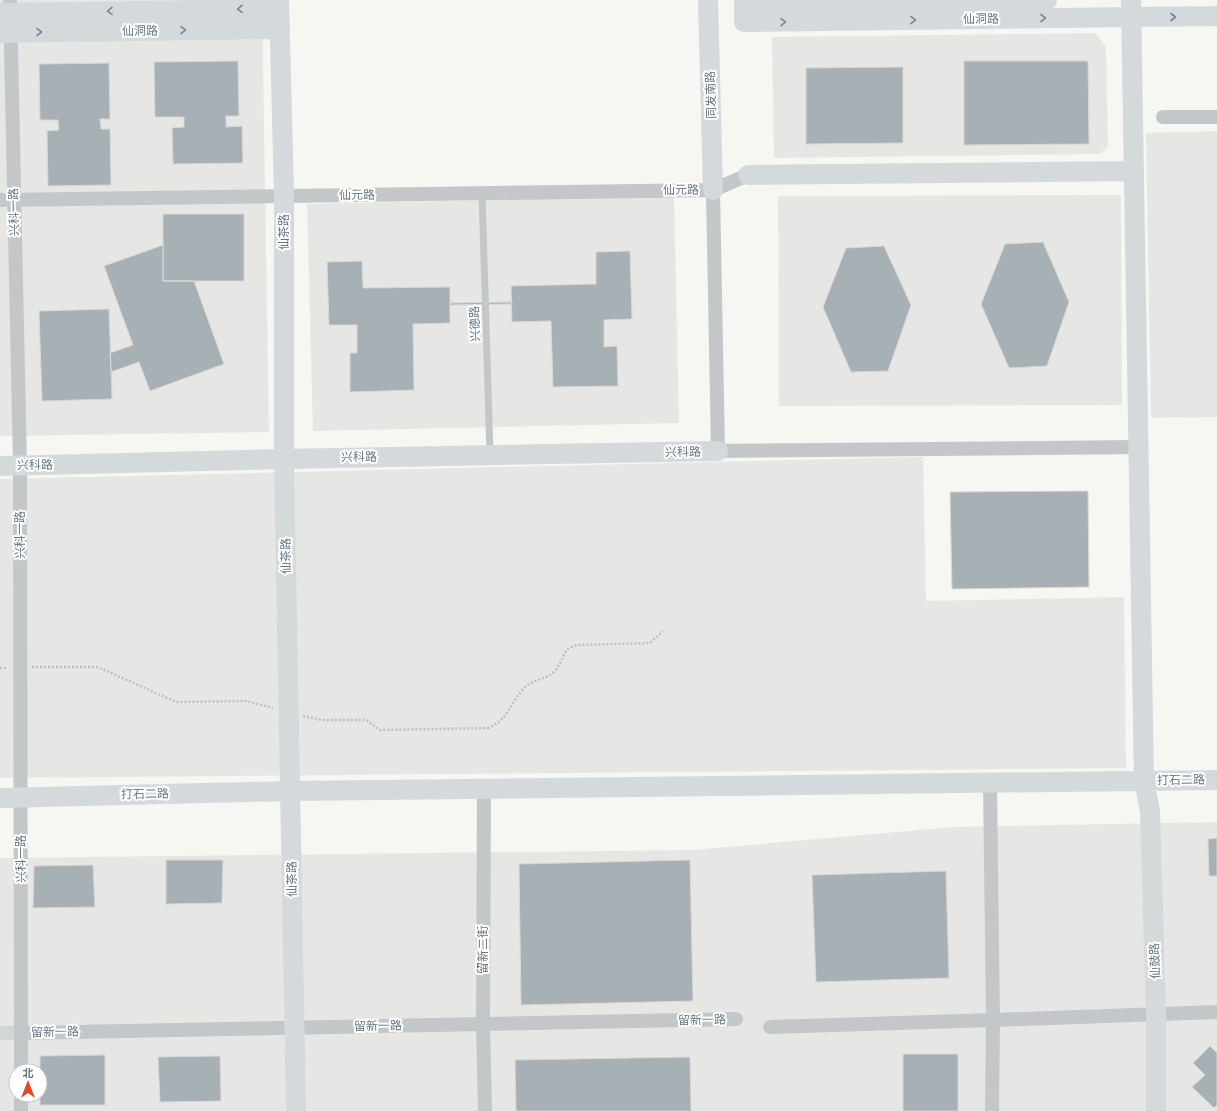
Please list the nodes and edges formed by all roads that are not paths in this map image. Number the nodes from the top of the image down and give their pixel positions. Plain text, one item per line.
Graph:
1 (708, 0) edge
2 (1047, 0) edge
3 (279, 4) edge
4 (7, 8) edge
5 (1132, 9) edge
6 (1217, 16) edge
7 (280, 29) junction
8 (5, 33) edge
9 (1163, 117) dead end
10 (1217, 117) edge
11 (1134, 171) junction
12 (748, 175) joint
13 (713, 190) junction
14 (482, 194) junction
15 (284, 196) junction
16 (0, 200) edge
17 (14, 200) junction
18 (1138, 447) junction
19 (718, 452) junction
20 (490, 455) junction
21 (284, 459) junction
22 (0, 466) edge
23 (20, 466) junction
24 (1217, 780) edge
25 (1144, 781) junction
26 (990, 783) junction
27 (484, 788) junction
28 (291, 791) junction
29 (21, 797) junction
30 (0, 798) edge
31 (1217, 1012) edge
32 (1156, 1014) junction
33 (736, 1019) dead end
34 (993, 1020) junction
35 (483, 1024) junction
36 (770, 1027) dead end
37 (295, 1028) junction
38 (21, 1033) junction
39 (21, 1063) edge
40 (296, 1111) edge
41 (485, 1111) edge
42 (992, 1111) edge
43 (1156, 1111) edge

1 - 13 street, 同发南路
2 -> 5 street, 仙洞路
3 -> 4 street, 仙洞路
3 - 7 street, 仙茶路
4 - 8 street, 兴科一路
5 -> 6 street, 仙洞路
5 - 11 street, 仙鼓路
8 -> 7 street, 仙洞路
7 - 15 street, 仙茶路
8 - 17 street, 兴科一路
9 - 10 street
11 - 12 street
11 - 18 street, 仙鼓路
12 - 13 street
13 - 14 street, 仙元路
13 - 19 street
14 - 15 street, 仙元路
14 - 20 lane, 兴德路
15 - 17 street, 仙元路
15 - 21 street, 仙茶路
16 - 17 street, 仙元路
17 - 23 street, 兴科一路
18 - 19 street
18 - 25 street, 仙鼓路
19 - 20 street, 兴科路
20 - 21 street, 兴科路
21 - 23 street, 兴科路
21 - 28 street, 仙茶路
22 - 23 street, 兴科路
23 - 29 street, 兴科一路
24 - 25 street, 打石二路
25 - 26 street, 打石二路
25 - 32 street, 仙鼓路
26 - 27 street, 打石二路
26 - 34 street
27 - 28 street, 打石二路
27 - 35 street, 留新二街
28 - 29 street, 打石二路
28 - 37 street, 仙茶路
29 - 30 street, 打石二路
29 - 38 street, 兴科一路
31 - 32 street
32 - 34 street
32 - 43 street, 仙鼓路
33 - 35 street, 留新一路
34 - 36 street
34 - 42 street
35 - 37 street, 留新一路
35 - 41 street, 留新二街
37 - 38 street, 留新一路
37 - 40 street, 仙茶路
38 - 39 street, 兴科一路

